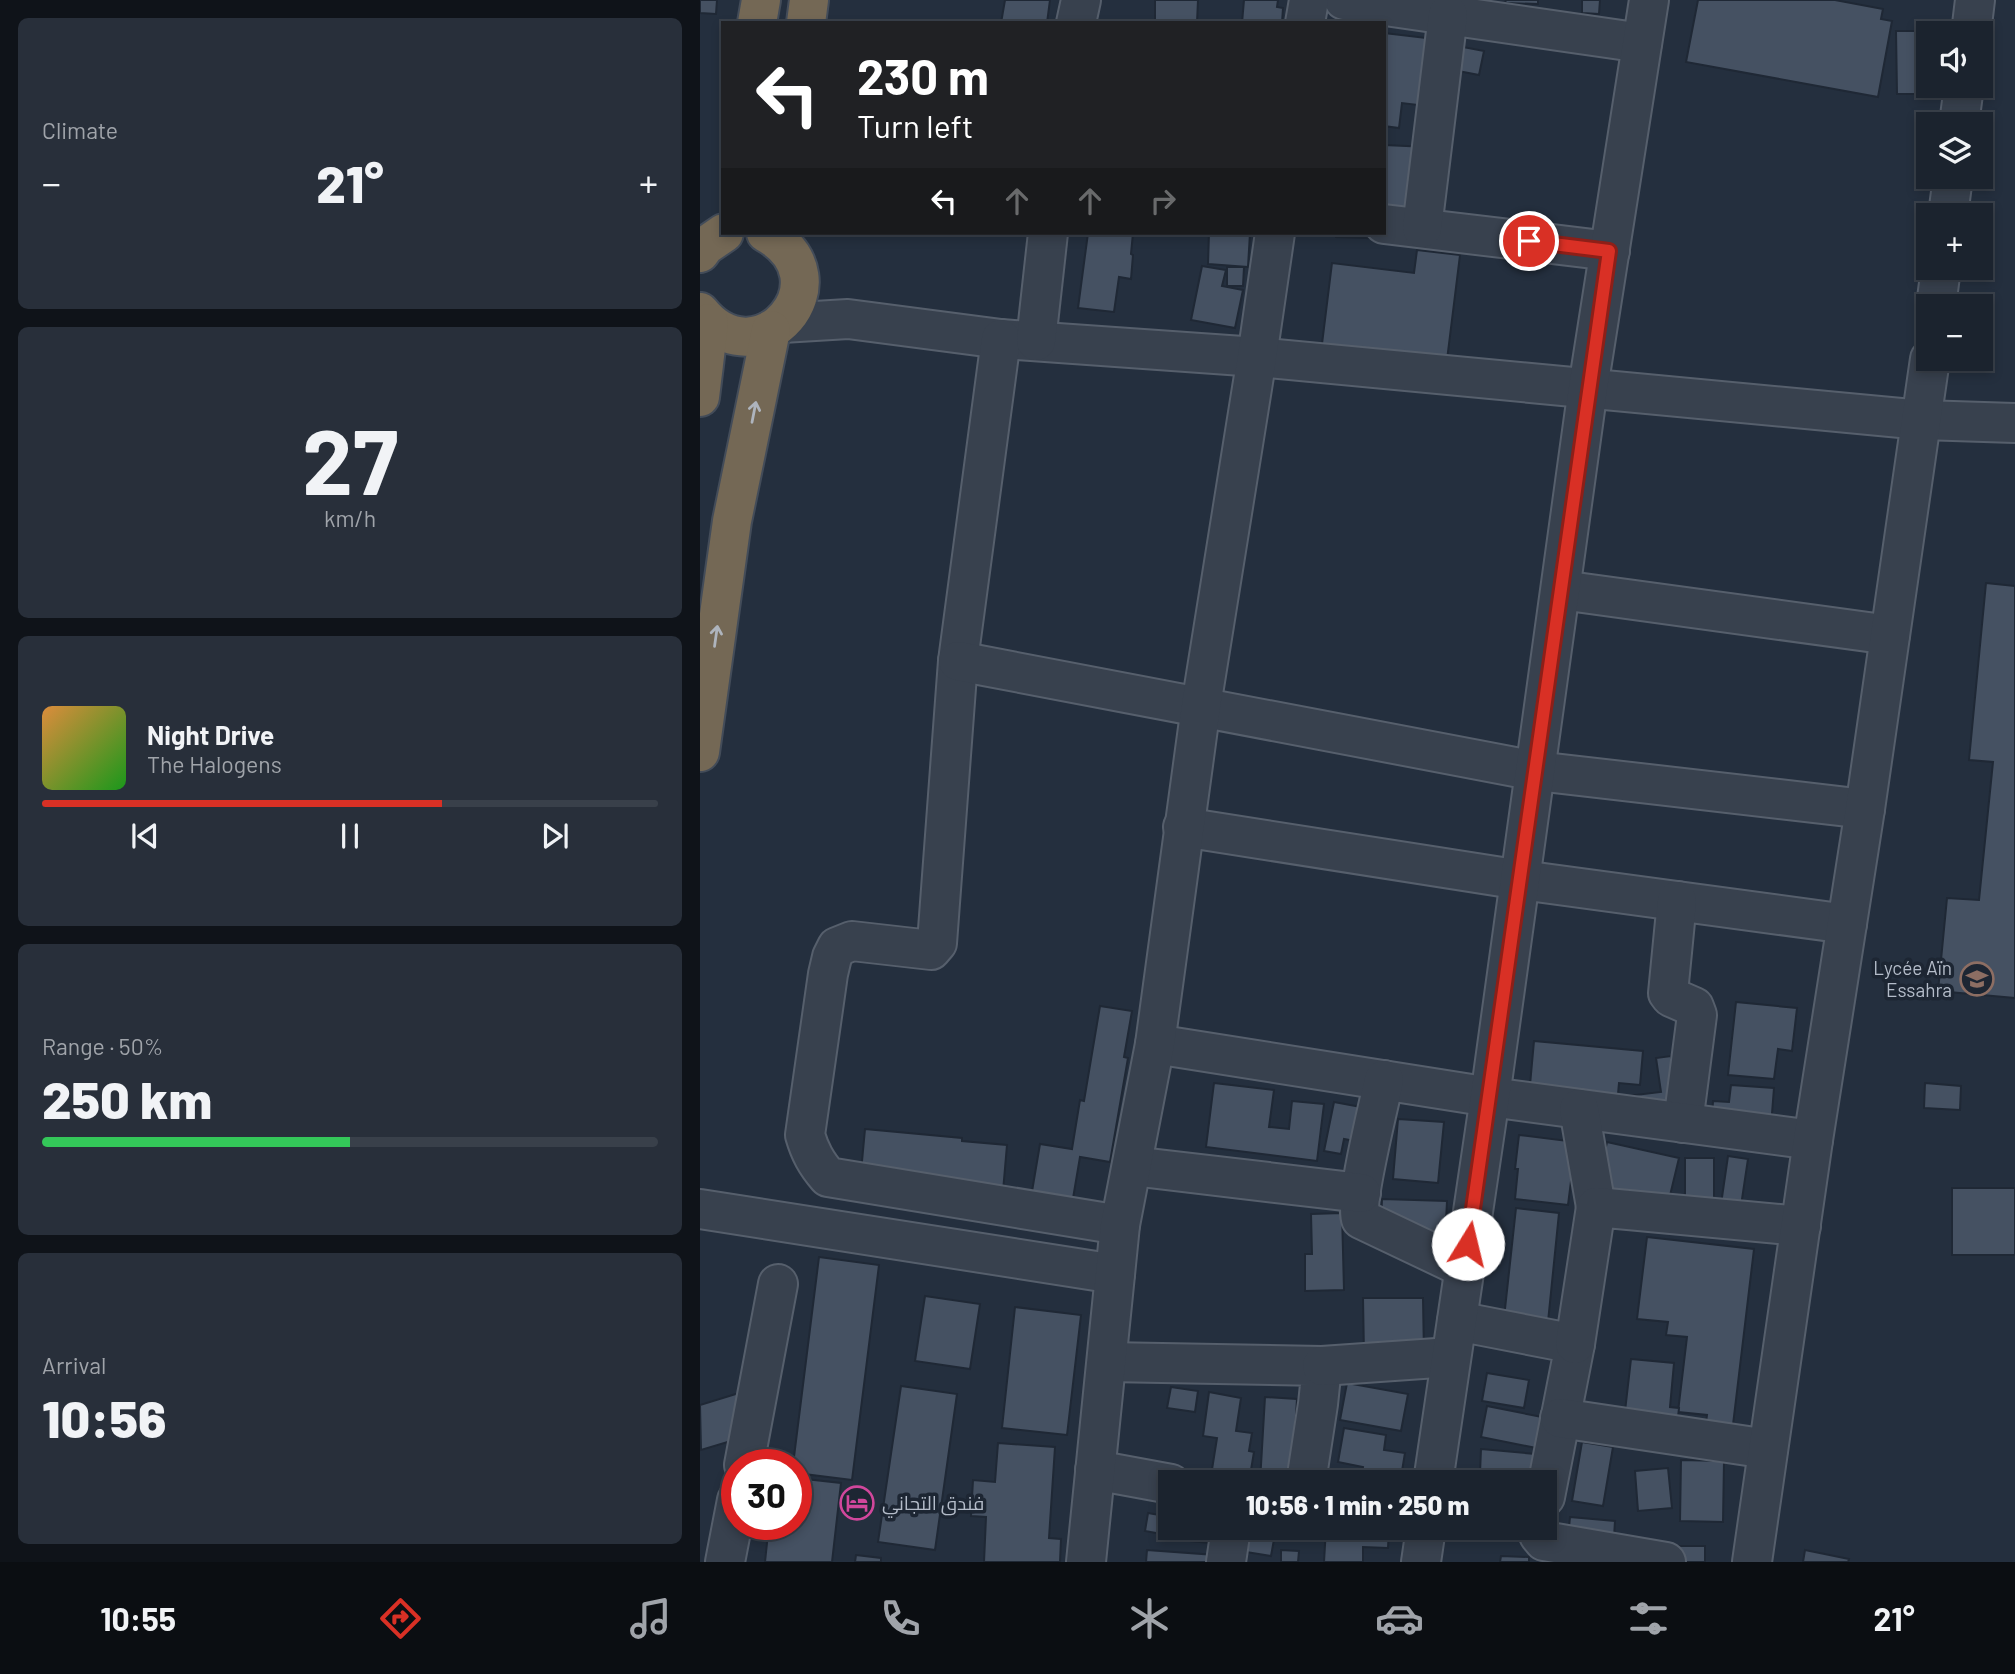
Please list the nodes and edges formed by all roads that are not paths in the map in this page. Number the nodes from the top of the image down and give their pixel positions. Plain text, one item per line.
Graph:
1 (761, 0) edge
2 (810, 0) edge
3 (1081, 0) edge
4 (1309, 0) edge
5 (1344, 0) edge
6 (1649, 0) edge
7 (1975, 0) edge
8 (1448, 15) junction
9 (757, 21) edge
10 (806, 21) edge
11 (1076, 21) edge
12 (1305, 21) edge
13 (1972, 21) edge
14 (1642, 43) junction
15 (1386, 224) edge
16 (1423, 228) junction
17 (1047, 235) edge
18 (1275, 235) edge
19 (781, 244) edge
20 (1609, 251) junction
21 (704, 318) edge
22 (848, 319) junction
23 (776, 327) junction
24 (1018, 340) junction
25 (1257, 357) junction
26 (1928, 371) edge
27 (1588, 388) junction
28 (700, 397) edge
29 (1922, 419) junction
30 (2015, 423) edge
31 (1561, 590) junction
32 (1890, 635) junction
33 (958, 661) junction
34 (1201, 706) junction
35 (700, 752) edge
36 (1536, 771) junction
37 (1865, 809) junction
38 (1183, 827) junction
39 (1521, 880) junction
40 (1677, 901) junction
41 (1847, 924) junction
42 (1155, 1044) junction
43 (1384, 1080) junction
44 (1490, 1097) junction
45 (1579, 1109) junction
46 (1684, 1123) junction
47 (1813, 1140) junction
48 (1132, 1166) junction
49 (1361, 1193) junction
50 (1596, 1207) junction
51 (700, 1209) edge
52 (1120, 1225) junction
53 (1801, 1226) junction
54 (1464, 1268) junction
55 (1115, 1274) junction
56 (778, 1284) dead end
57 (1454, 1339) junction
58 (1575, 1344) junction
59 (1107, 1362) junction
60 (1322, 1366) junction
61 (1560, 1418) junction
62 (747, 1449) edge
63 (1768, 1449) junction
64 (1096, 1470) junction
65 (1308, 1470) edge
66 (1435, 1470) edge
67 (1550, 1470) edge
68 (1158, 1482) edge
69 (729, 1540) edge
70 (1229, 1540) edge
71 (1424, 1540) edge
72 (1543, 1540) edge
73 (1624, 1559) edge
74 (725, 1562) edge
75 (1086, 1562) edge
76 (1226, 1562) edge
77 (1421, 1562) edge
78 (1666, 1562) edge
79 (1752, 1562) edge

1 - 9 highway
2 - 10 highway
3 - 11 street
4 - 12 street
5 - 8 street
6 - 14 street
7 - 13 street
8 - 14 street
8 - 16 street
14 - 20 street
15 - 16 street
16 - 20 street
17 - 24 street
18 - 25 street
19 - 22 street
19 - 23 highway
20 - 27 street
21 - 23 highway
21 - 28 highway
22 - 23 street
22 - 24 street
35 -> 23 highway
24 - 25 street
24 - 33 street
25 - 27 street
25 - 34 street
26 - 29 street
27 - 29 street
27 - 31 street
29 - 30 street
29 - 32 street
31 - 32 street
31 - 36 street
32 - 37 street
33 - 34 street
33 - 52 street
34 - 36 street
34 - 38 street
36 - 37 street
36 - 39 street
37 - 41 street
38 - 39 street
38 - 42 street
39 - 40 street
39 - 44 street
40 - 41 street
40 - 46 street
41 - 47 street
42 - 43 street
42 - 48 street
43 - 44 street
43 - 49 street
44 - 45 street
44 - 54 street
45 - 46 street
45 - 50 street
46 - 47 street
47 - 53 street
48 - 49 street
48 - 52 street
49 - 54 street
50 - 53 street
50 - 58 street
51 - 55 street
52 - 55 street
53 - 63 street
54 - 57 street
55 - 59 street
56 - 62 street
57 - 58 street
57 - 60 street
57 - 66 street
58 - 61 street
59 - 60 street
59 - 64 street
60 - 65 street
61 - 63 street
61 - 67 street
63 - 79 street
64 - 68 street
64 - 75 street
69 - 74 street
70 - 76 street
71 - 77 street
72 - 73 street
73 - 78 street

